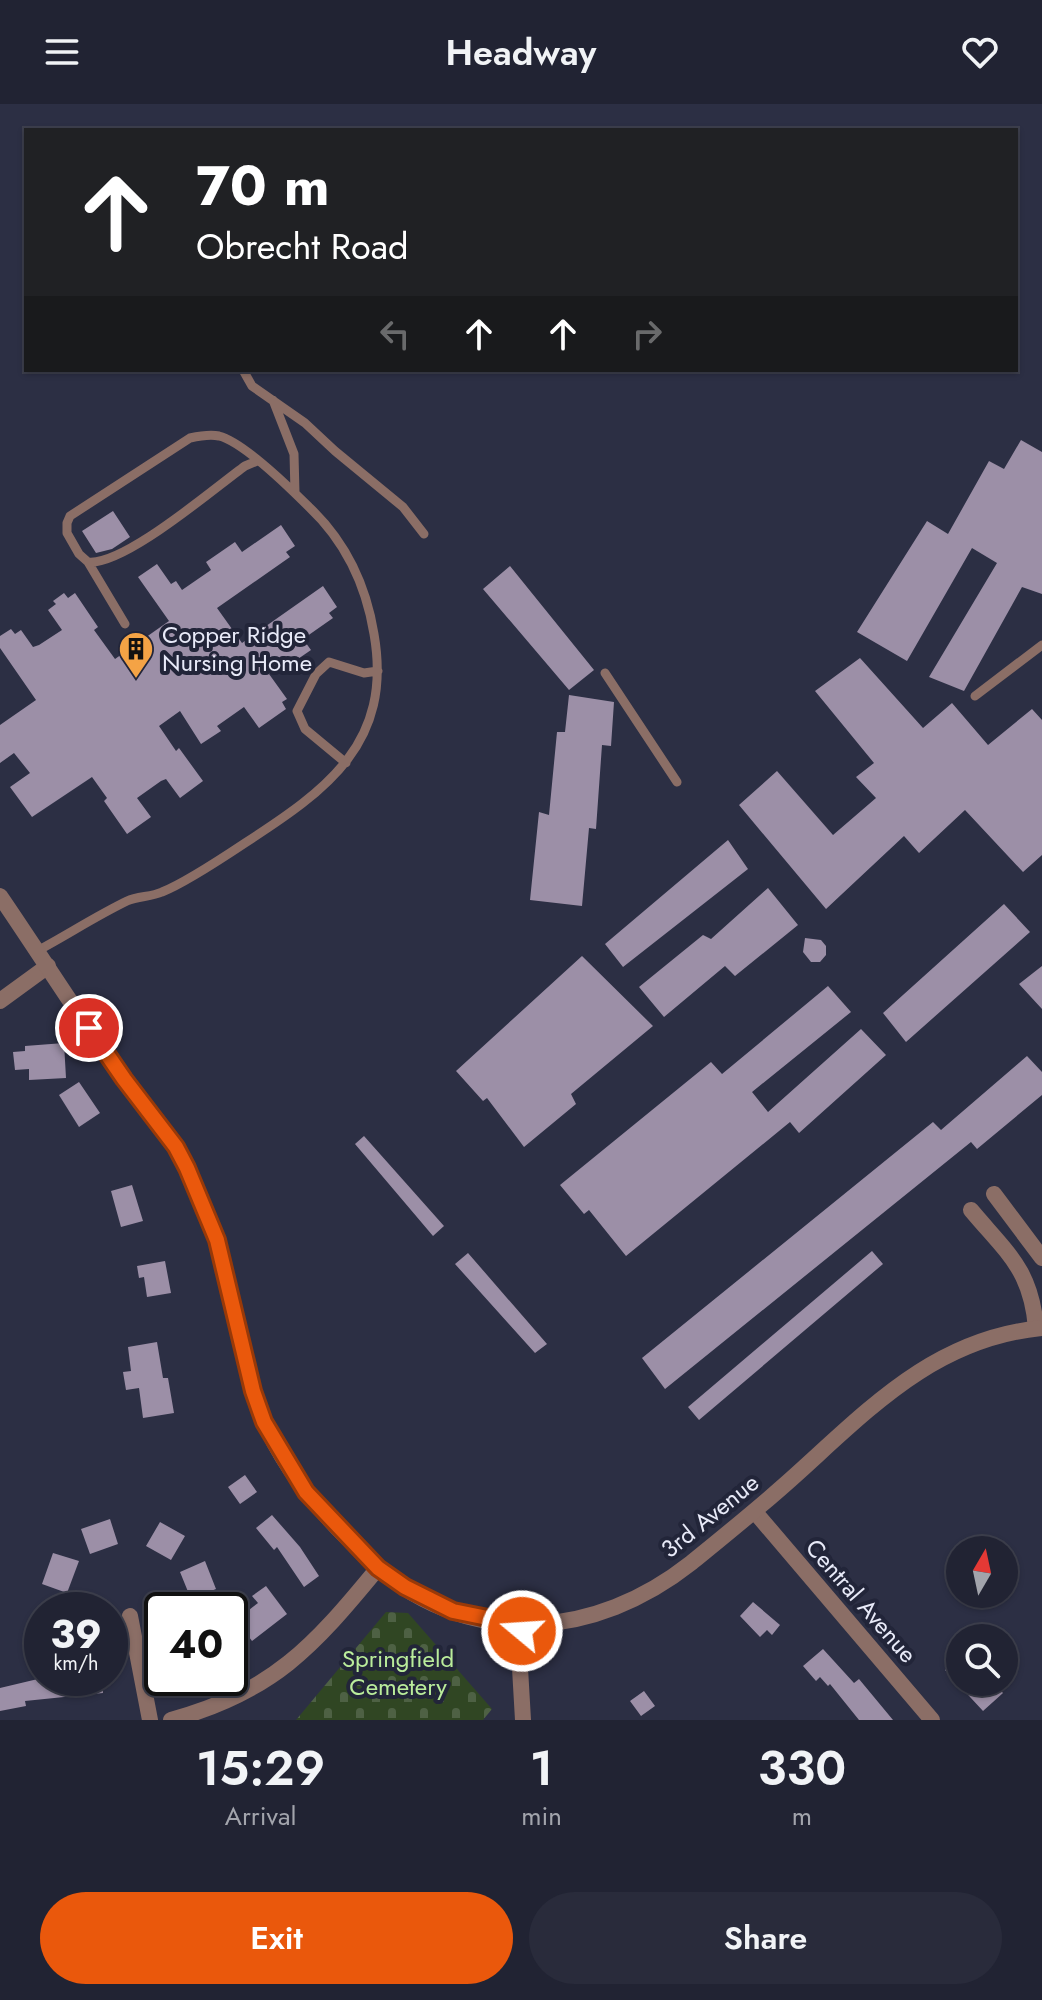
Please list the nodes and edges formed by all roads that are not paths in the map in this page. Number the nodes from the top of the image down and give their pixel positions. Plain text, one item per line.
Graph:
1 (244, 372) edge
2 (273, 400) junction
3 (257, 461) junction
4 (295, 493) junction
5 (424, 534) dead end
6 (88, 562) junction
7 (125, 624) dead end
8 (1042, 645) edge
9 (378, 671) junction
10 (605, 673) dead end
11 (975, 696) dead end
12 (346, 763) junction
13 (677, 782) dead end
14 (0, 896) edge
15 (37, 951) junction
16 (48, 966) junction
17 (0, 1001) edge
18 (994, 1194) dead end
19 (971, 1210) dead end
20 (1042, 1258) edge
21 (1039, 1328) edge
22 (755, 1512) junction
23 (378, 1568) junction
24 (130, 1616) dead end
25 (522, 1625) junction
26 (150, 1720) edge
27 (171, 1720) edge
28 (523, 1720) edge
29 (932, 1720) edge

1 - 2 lane
2 - 4 lane
2 - 5 lane
3 - 4 lane
3 - 6 lane
3 - 6 lane
4 - 9 lane
6 - 7 lane
8 - 11 lane
9 - 12 lane
9 - 12 lane
10 - 13 lane
12 - 15 lane
14 - 15 street, 3rd Avenue
15 - 16 street, 3rd Avenue
16 - 17 street
16 - 23 street, 3rd Avenue
18 - 20 street
19 - 21 street
21 - 22 street, 3rd Avenue
22 - 25 street, 3rd Avenue
22 - 29 street, Central Avenue
23 - 25 street, 3rd Avenue
23 - 27 street
24 - 26 street
25 - 28 street

